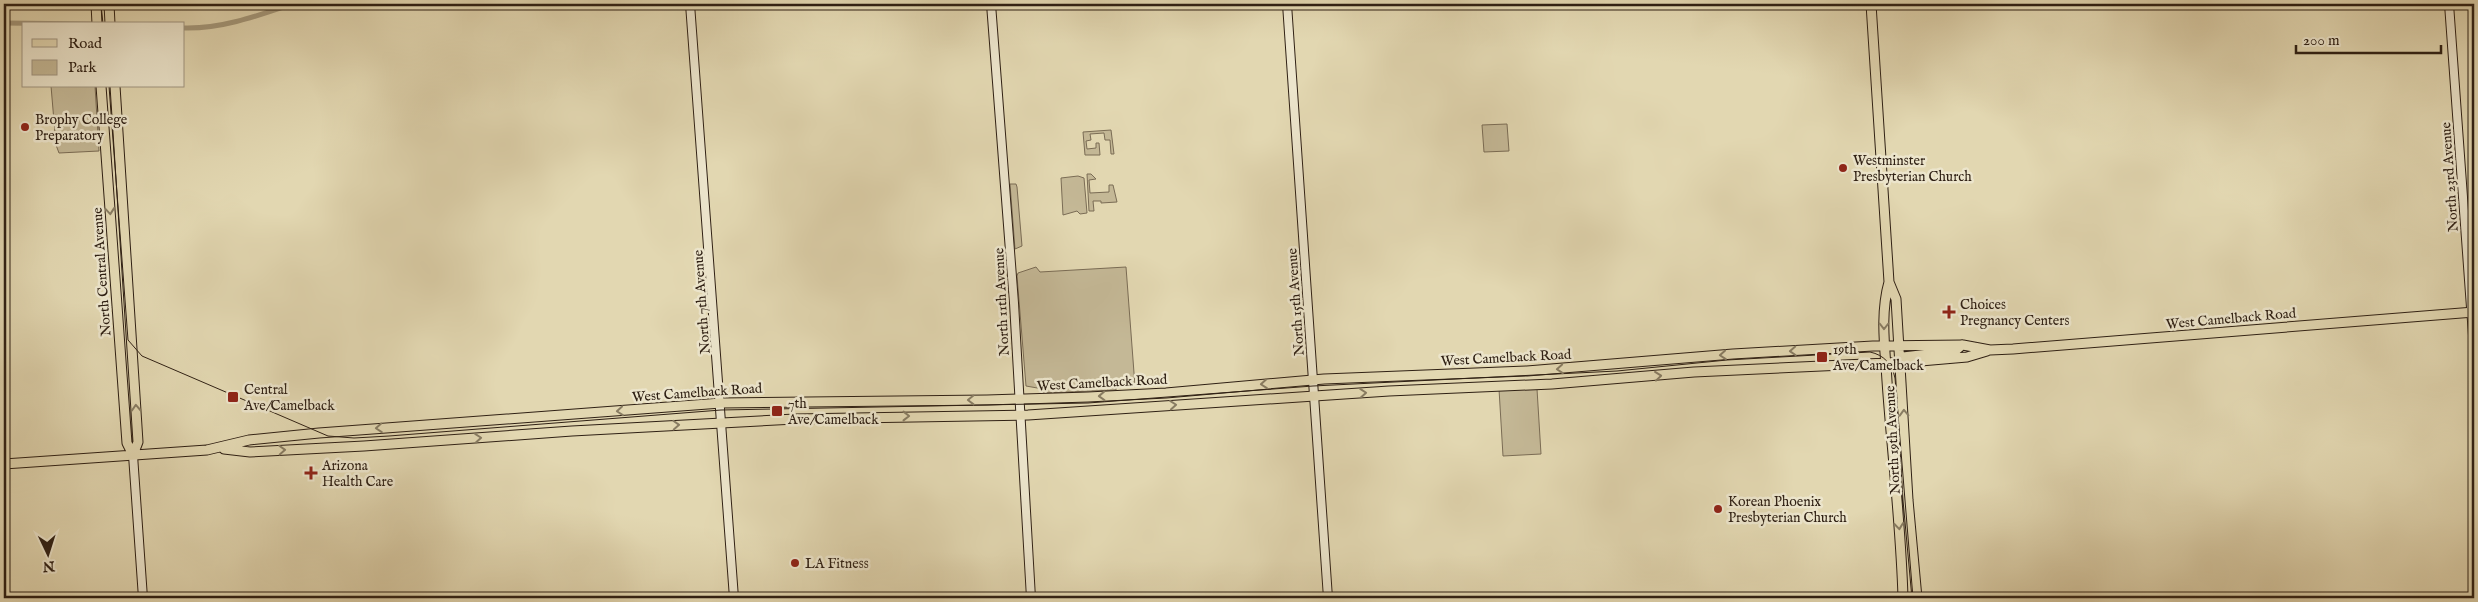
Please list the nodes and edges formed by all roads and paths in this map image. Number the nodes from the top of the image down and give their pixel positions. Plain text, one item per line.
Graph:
1 (96, 4) edge
2 (109, 4) edge
3 (690, 4) edge
4 (990, 4) edge
5 (1287, 4) edge
6 (1871, 4) edge
7 (2449, 4) edge
8 (97, 20) edge
9 (110, 20) edge
10 (101, 88) edge
11 (115, 88) edge
12 (1889, 282) junction
13 (2473, 312) edge
14 (1963, 345) junction
15 (1884, 346) junction
16 (1898, 346) junction
17 (2474, 348) edge
18 (1990, 350) junction
19 (1896, 364) junction
20 (1313, 380) junction
21 (1314, 396) junction
22 (1019, 399) junction
23 (721, 403) junction
24 (1020, 416) junction
25 (722, 423) junction
26 (275, 437) junction
27 (216, 448) junction
28 (258, 451) junction
29 (133, 455) junction
30 (4, 464) edge
31 (143, 598) edge
32 (734, 598) edge
33 (1031, 598) edge
34 (1328, 598) edge
35 (1903, 598) edge
36 (1917, 598) edge

1 - 8 main road
2 - 9 main road
3 - 23 street, North 7th Avenue
4 - 22 street, North 11th Avenue
5 - 20 street, North 15th Avenue
6 - 12 main road, North 19th Avenue
7 - 13 street, North 23rd Avenue
10 -> 29 main road, North Central Avenue
29 -> 11 main road, North Central Avenue
12 -> 15 main road, North 19th Avenue
12 - 16 main road, North 19th Avenue
13 - 17 street, North 23rd Avenue
13 - 18 main road, West Camelback Road
14 - 16 main road, West Camelback Road
14 - 18 main road, West Camelback Road
14 - 19 main road
15 - 16 main road, West Camelback Road
15 - 19 main road, North 19th Avenue
15 -> 20 main road, West Camelback Road
16 - 19 main road, North 19th Avenue
18 - 19 main road, West Camelback Road
21 -> 19 main road, West Camelback Road
19 -> 35 main road, North 19th Avenue
36 -> 19 main road, North 19th Avenue
20 - 21 street, North 15th Avenue
20 -> 22 main road, West Camelback Road
24 -> 21 main road, West Camelback Road
21 - 34 street, North 15th Avenue
22 -> 23 main road, West Camelback Road
22 - 24 street, North 11th Avenue
23 - 25 street, North 7th Avenue
23 -> 26 main road, West Camelback Road
25 -> 24 main road, West Camelback Road
24 - 33 street, North 11th Avenue
28 -> 25 main road, West Camelback Road
25 - 32 street, North 7th Avenue
26 - 27 main road, West Camelback Road
26 - 28 main road
27 - 28 main road, West Camelback Road
27 - 29 main road, West Camelback Road
29 - 30 main road, West Camelback Road
29 - 31 street, North Central Avenue

